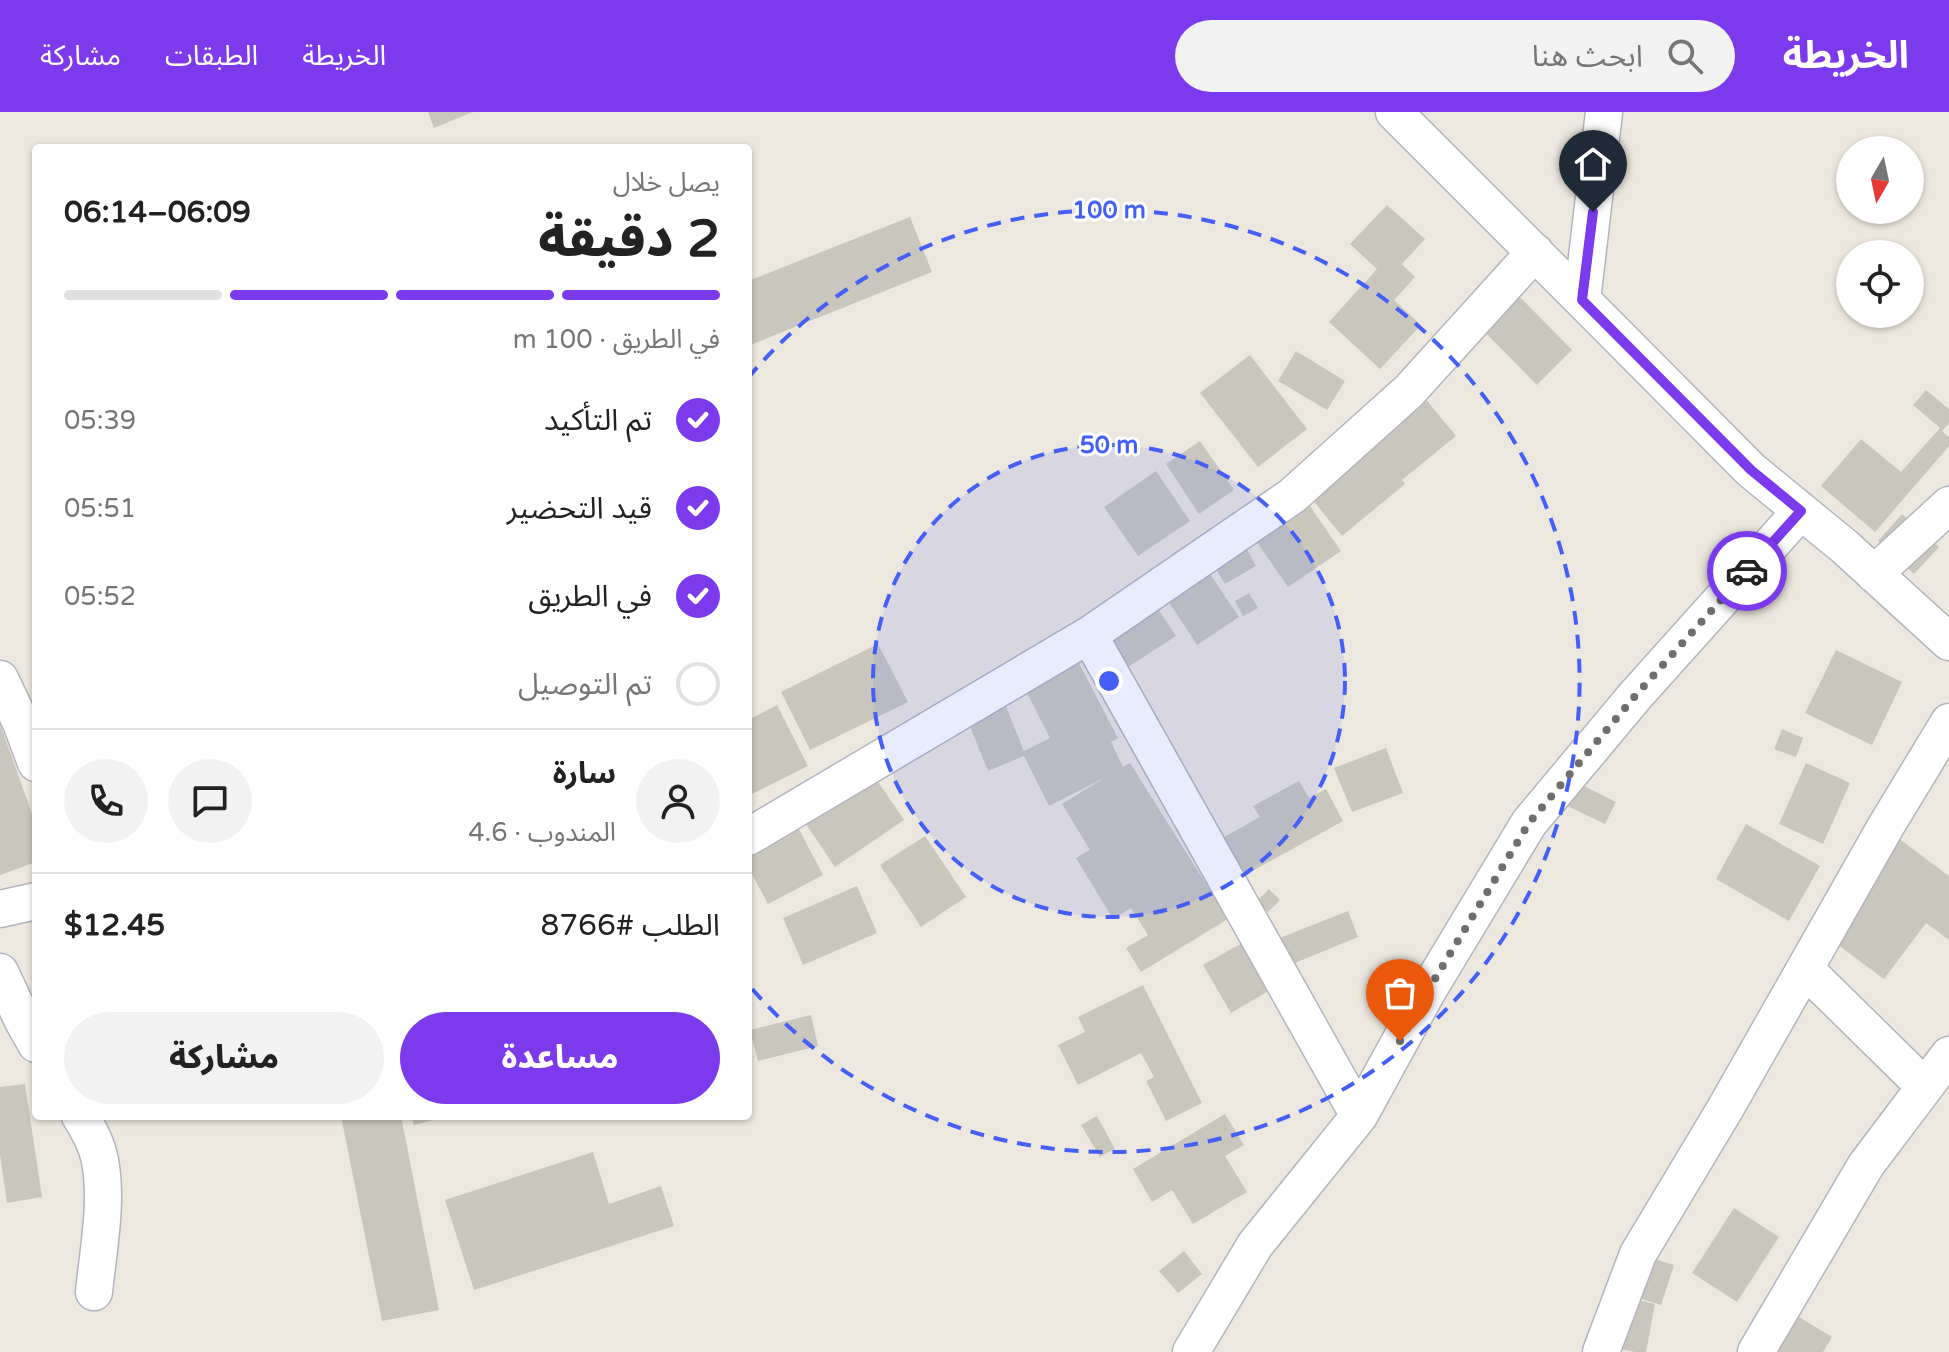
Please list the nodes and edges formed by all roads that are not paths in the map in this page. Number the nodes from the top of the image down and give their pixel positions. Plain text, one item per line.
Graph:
1 (1394, 112) edge
2 (1604, 112) edge
3 (1535, 252) junction
4 (1582, 300) junction
5 (1949, 505) edge
6 (1801, 511) junction
7 (1874, 574) junction
8 (1089, 635) junction
9 (1949, 642) edge
10 (0, 679) edge
11 (1949, 722) edge
12 (32, 752) edge
13 (752, 835) edge
14 (32, 902) edge
15 (0, 909) edge
16 (1805, 969) junction
17 (0, 972) edge
18 (32, 1037) edge
19 (1949, 1055) edge
20 (1925, 1087) junction
21 (1359, 1116) junction
22 (83, 1120) edge
23 (94, 1292) dead end
24 (1191, 1352) edge
25 (1601, 1352) edge
26 (1756, 1352) edge

1 - 3 street
2 - 4 street
3 - 4 street
3 - 8 street
4 - 6 street
5 - 7 street
6 - 7 street
6 - 21 street
7 - 9 street
8 - 13 street
8 - 21 street
10 - 12 street
11 - 16 street
14 - 15 street
16 - 20 street
16 - 25 street
17 - 18 street
19 - 20 street
20 - 26 street
21 - 24 street
22 - 23 street

